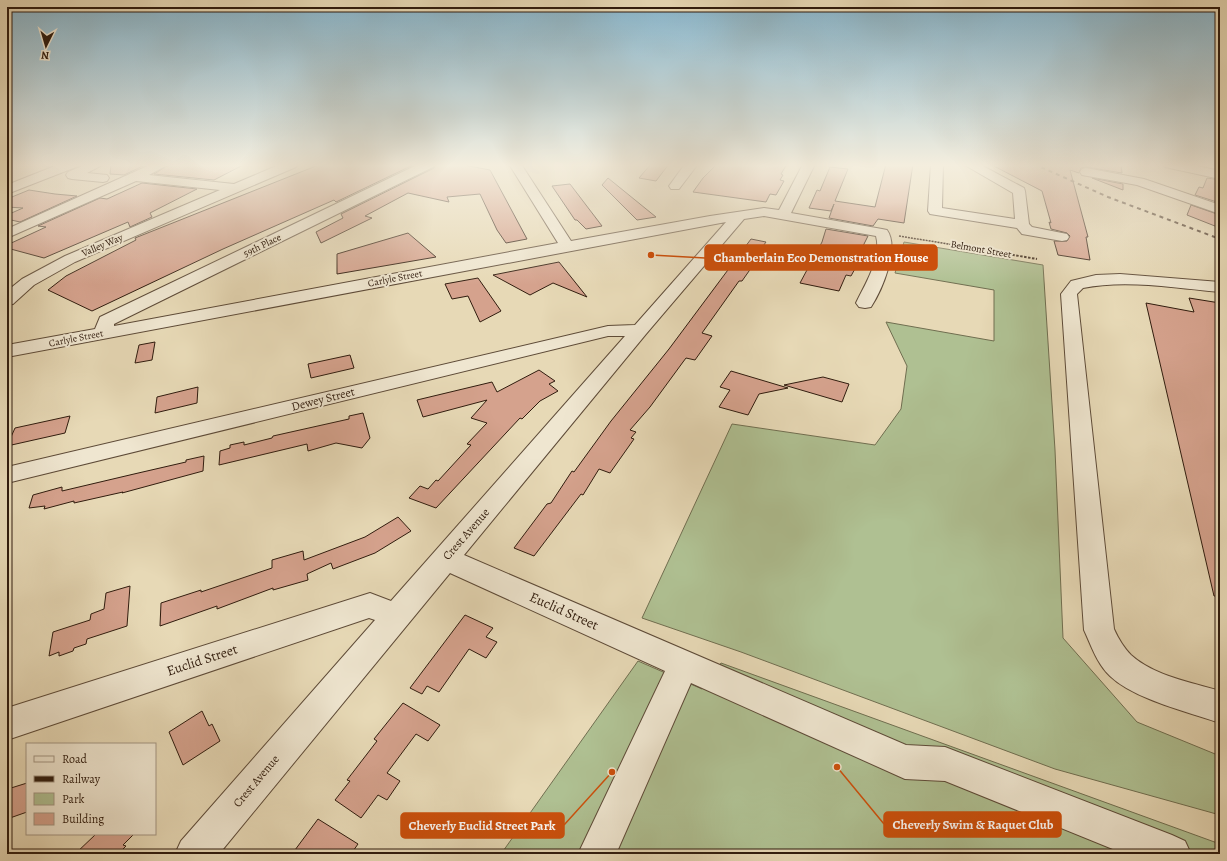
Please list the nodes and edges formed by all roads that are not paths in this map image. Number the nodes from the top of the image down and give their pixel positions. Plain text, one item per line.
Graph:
1 (74, 204) edge
2 (197, 204) edge
3 (346, 204) edge
4 (540, 204) edge
5 (789, 204) edge
6 (936, 204) edge
7 (1020, 204) edge
8 (1206, 204) edge
9 (1220, 210) edge
10 (784, 215) junction
11 (739, 216) junction
12 (1022, 224) junction
13 (7, 234) edge
14 (1062, 237) dead end
15 (567, 246) junction
16 (1220, 287) edge
17 (7, 300) edge
18 (865, 303) dead end
19 (640, 330) junction
20 (103, 333) junction
21 (7, 351) edge
22 (7, 475) edge
23 (444, 558) junction
24 (396, 616) junction
25 (684, 664) junction
26 (1220, 707) edge
27 (7, 724) edge
28 (194, 854) edge
29 (597, 854) edge
30 (1172, 854) edge

1 - 13 street
2 - 17 street, Valley Way
3 - 20 street, 59th Place
4 - 15 street
5 - 10 street
6 - 12 street
7 - 12 street
8 - 9 street
10 - 11 street, Carlyle Street
10 - 18 street
11 - 15 street, Carlyle Street
11 - 19 street, Crest Avenue
12 - 14 street
15 - 20 street, Carlyle Street
16 - 26 street
19 - 22 street, Dewey Street
19 - 23 street, Crest Avenue
20 - 21 street, Carlyle Street
23 - 24 street, Crest Avenue
23 - 25 street, Euclid Street
24 - 27 street, Euclid Street
24 - 28 street, Crest Avenue
25 - 29 street
25 - 30 street, Euclid Street

